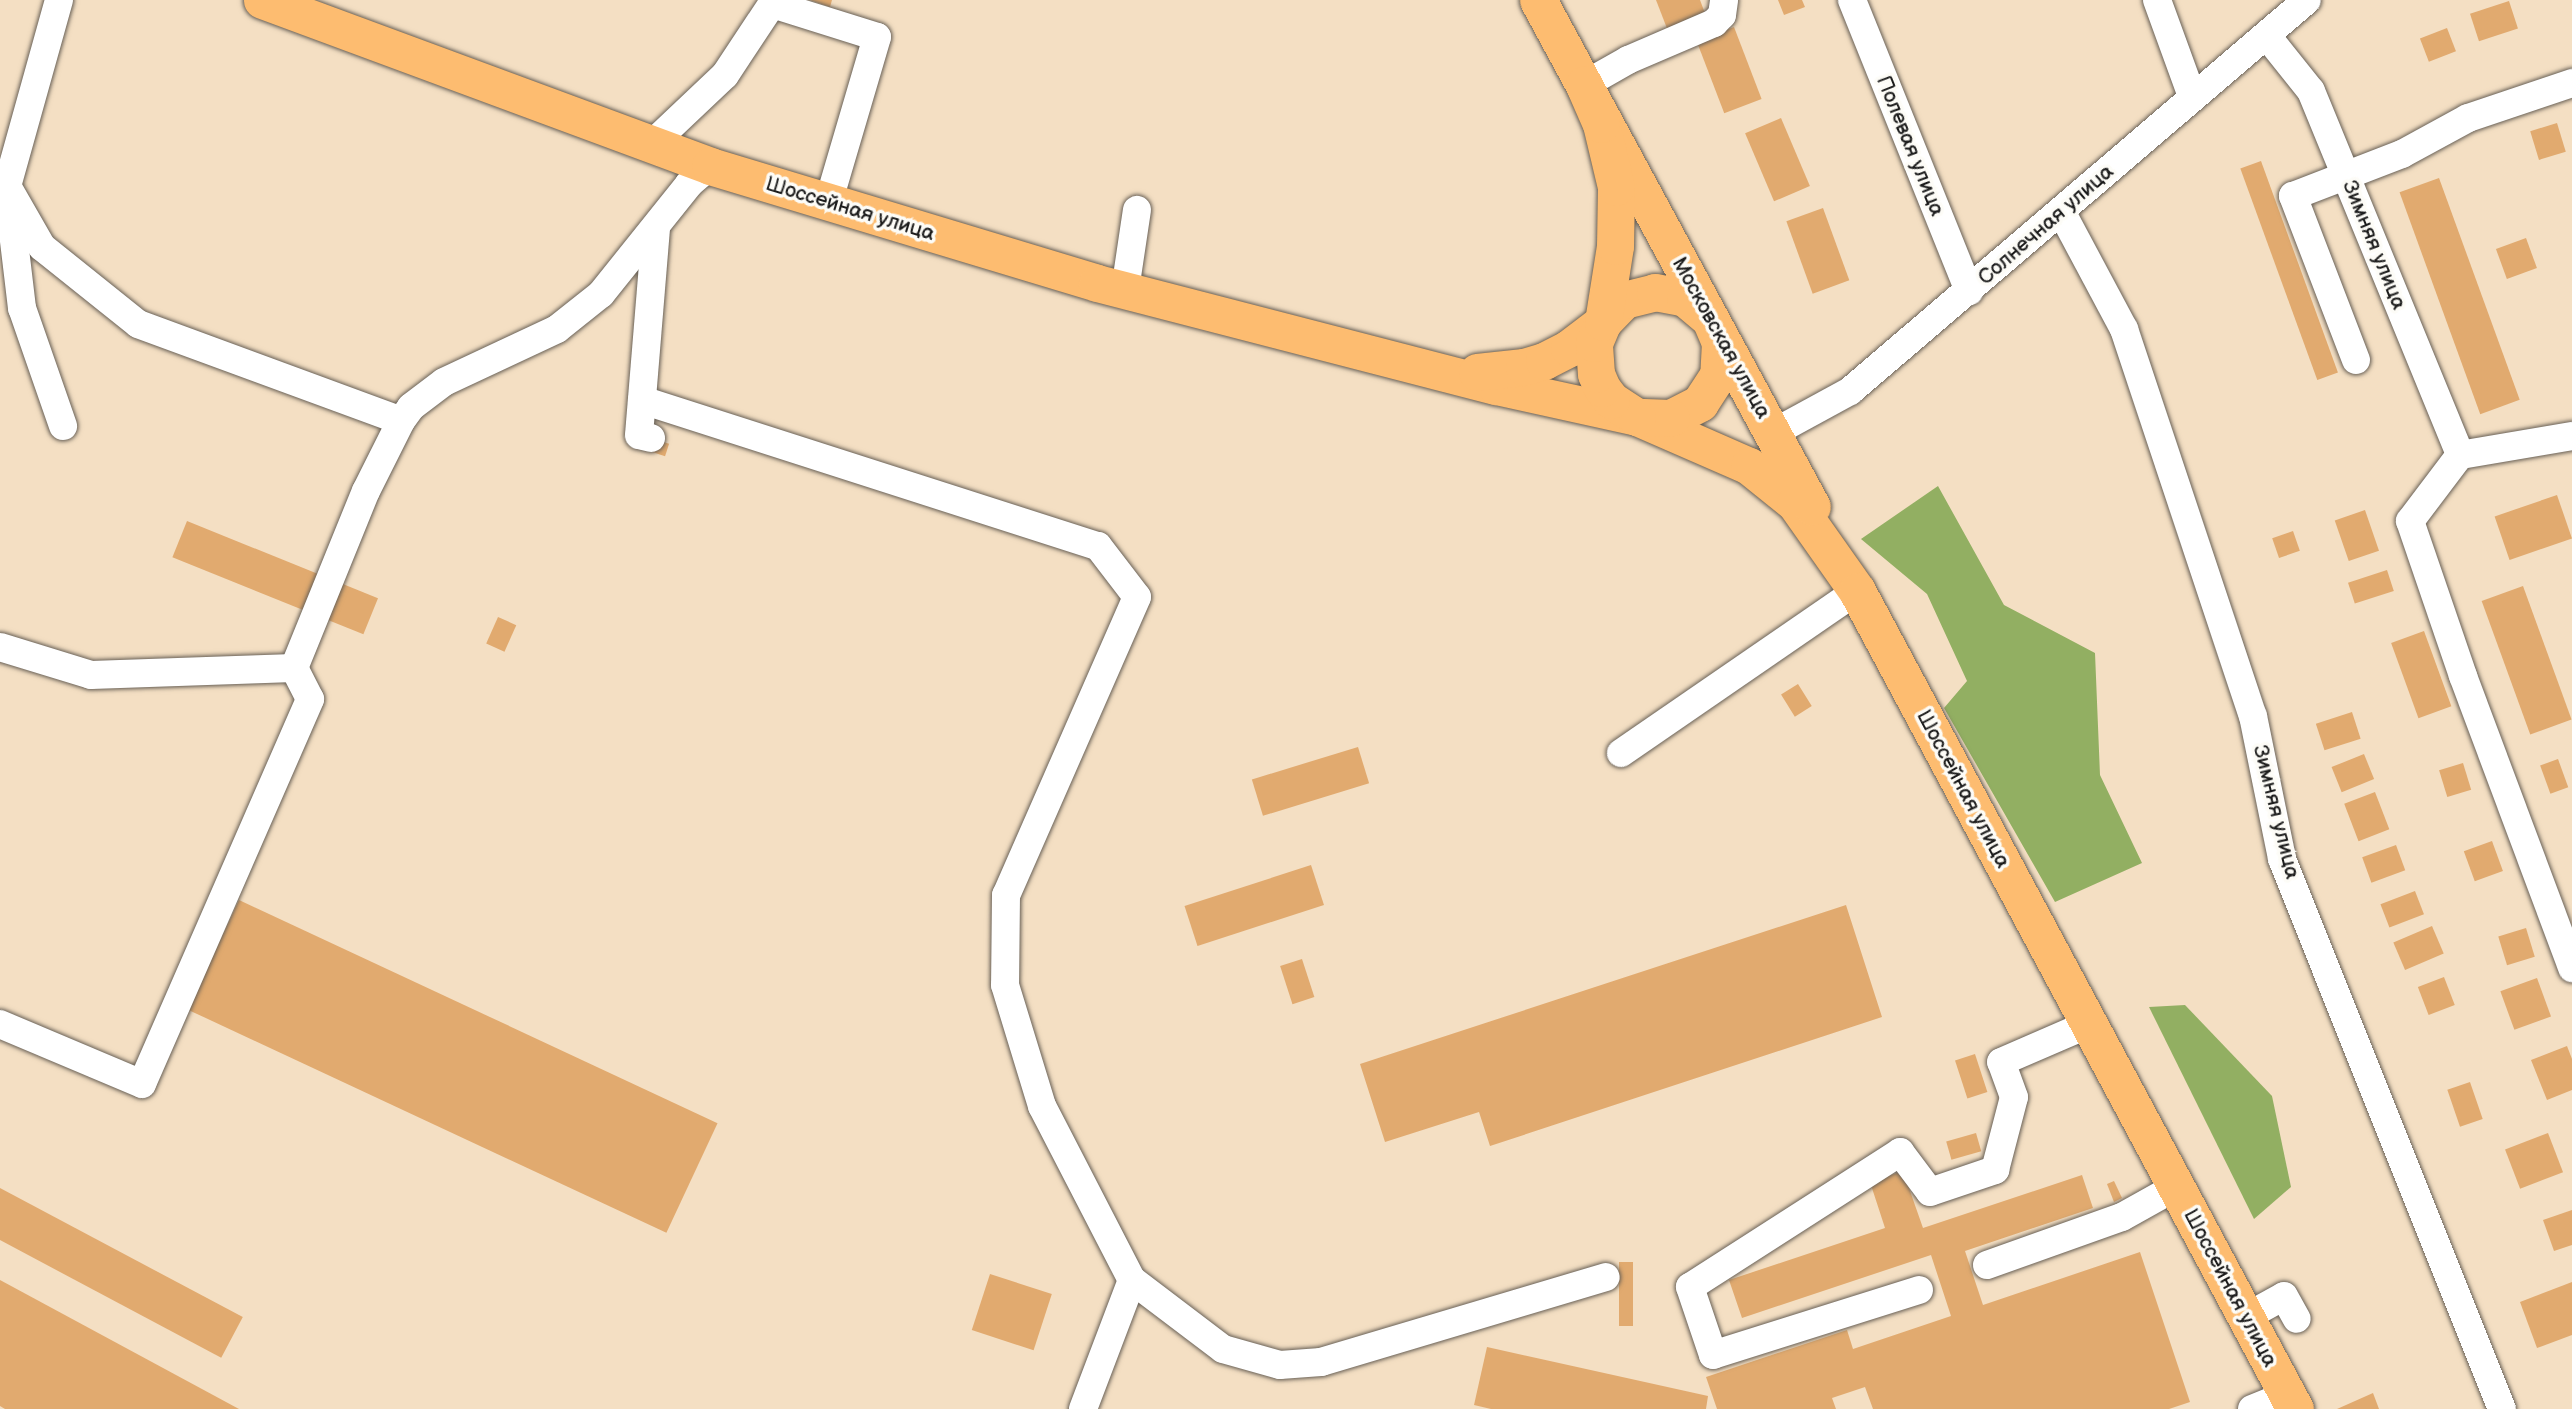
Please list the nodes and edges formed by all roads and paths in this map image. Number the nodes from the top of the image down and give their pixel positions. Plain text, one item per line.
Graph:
1 (59, 0) edge
2 (262, 0) edge
3 (1538, 0) edge
4 (1724, 0) edge
5 (1852, 0) edge
6 (2157, 0) edge
7 (2307, 0) edge
8 (2267, 36) junction
9 (2572, 83) edge
10 (1584, 85) junction
11 (2192, 96) junction
12 (652, 144) junction
13 (710, 166) junction
14 (2347, 178) junction
15 (7, 186) junction
16 (828, 203) junction
17 (1138, 209) dead end
18 (2062, 213) junction
19 (656, 228) junction
20 (1125, 290) junction
21 (1969, 291) junction
22 (1603, 322) junction
23 (1714, 326) junction
24 (2356, 360) dead end
25 (1451, 373) junction
26 (642, 400) junction
27 (1637, 416) junction
28 (401, 421) junction
29 (63, 426) dead end
30 (1773, 433) junction
31 (2572, 436) edge
32 (650, 438) dead end
33 (2460, 454) junction
34 (1857, 591) junction
35 (0, 647) edge
36 (294, 668) junction
37 (1621, 754) dead end
38 (2572, 968) edge
39 (0, 1024) edge
40 (2089, 1024) junction
41 (2176, 1187) junction
42 (1987, 1265) dead end
43 (1606, 1277) dead end
44 (1132, 1280) junction
45 (1919, 1290) dead end
46 (2246, 1317) junction
47 (2297, 1319) dead end
48 (2291, 1402) edge
49 (1083, 1409) edge
50 (2252, 1409) edge
51 (2502, 1409) edge

1 - 15 street
2 - 12 main road, Шоссейная улица
3 - 10 main road, Московская улица
4 - 10 street
5 - 21 street, Полевая улица
6 - 11 street
7 - 8 street, Солнечная улица
8 - 11 street, Солнечная улица
8 - 14 street, Зимняя улица
9 - 14 street
10 - 22 main road, Московская улица
10 - 23 main road, Московская улица
11 - 18 street, Солнечная улица
12 - 13 main road, Шоссейная улица
12 - 16 street
13 - 16 main road, Шоссейная улица
13 - 19 street
14 - 24 street
14 - 33 street, Зимняя улица
15 - 28 street
15 - 29 street
16 - 20 main road, Шоссейная улица
17 - 20 street
18 - 21 street, Солнечная улица
18 - 51 street, Зимняя улица
19 - 26 street
19 - 28 street
20 - 25 main road, Шоссейная улица
21 - 30 street, Солнечная улица
22 - 23 main road
22 - 25 main road, Шоссейная улица
22 - 27 main road, Московская улица
23 - 27 main road
23 - 30 main road, Московская улица
25 - 27 main road, Шоссейная улица
26 - 32 street
26 - 44 street
27 - 34 main road, Шоссейная улица
28 - 36 street
30 - 34 main road, Московская улица
31 - 33 street
33 - 38 street
34 - 37 street
34 - 40 main road, Шоссейная улица
35 - 36 street
36 - 39 street
40 - 41 main road, Шоссейная улица
40 - 45 street
41 - 42 street
41 - 46 main road, Шоссейная улица
43 - 44 street
44 - 49 street
46 - 47 street
46 - 48 main road, Шоссейная улица
48 - 50 street

